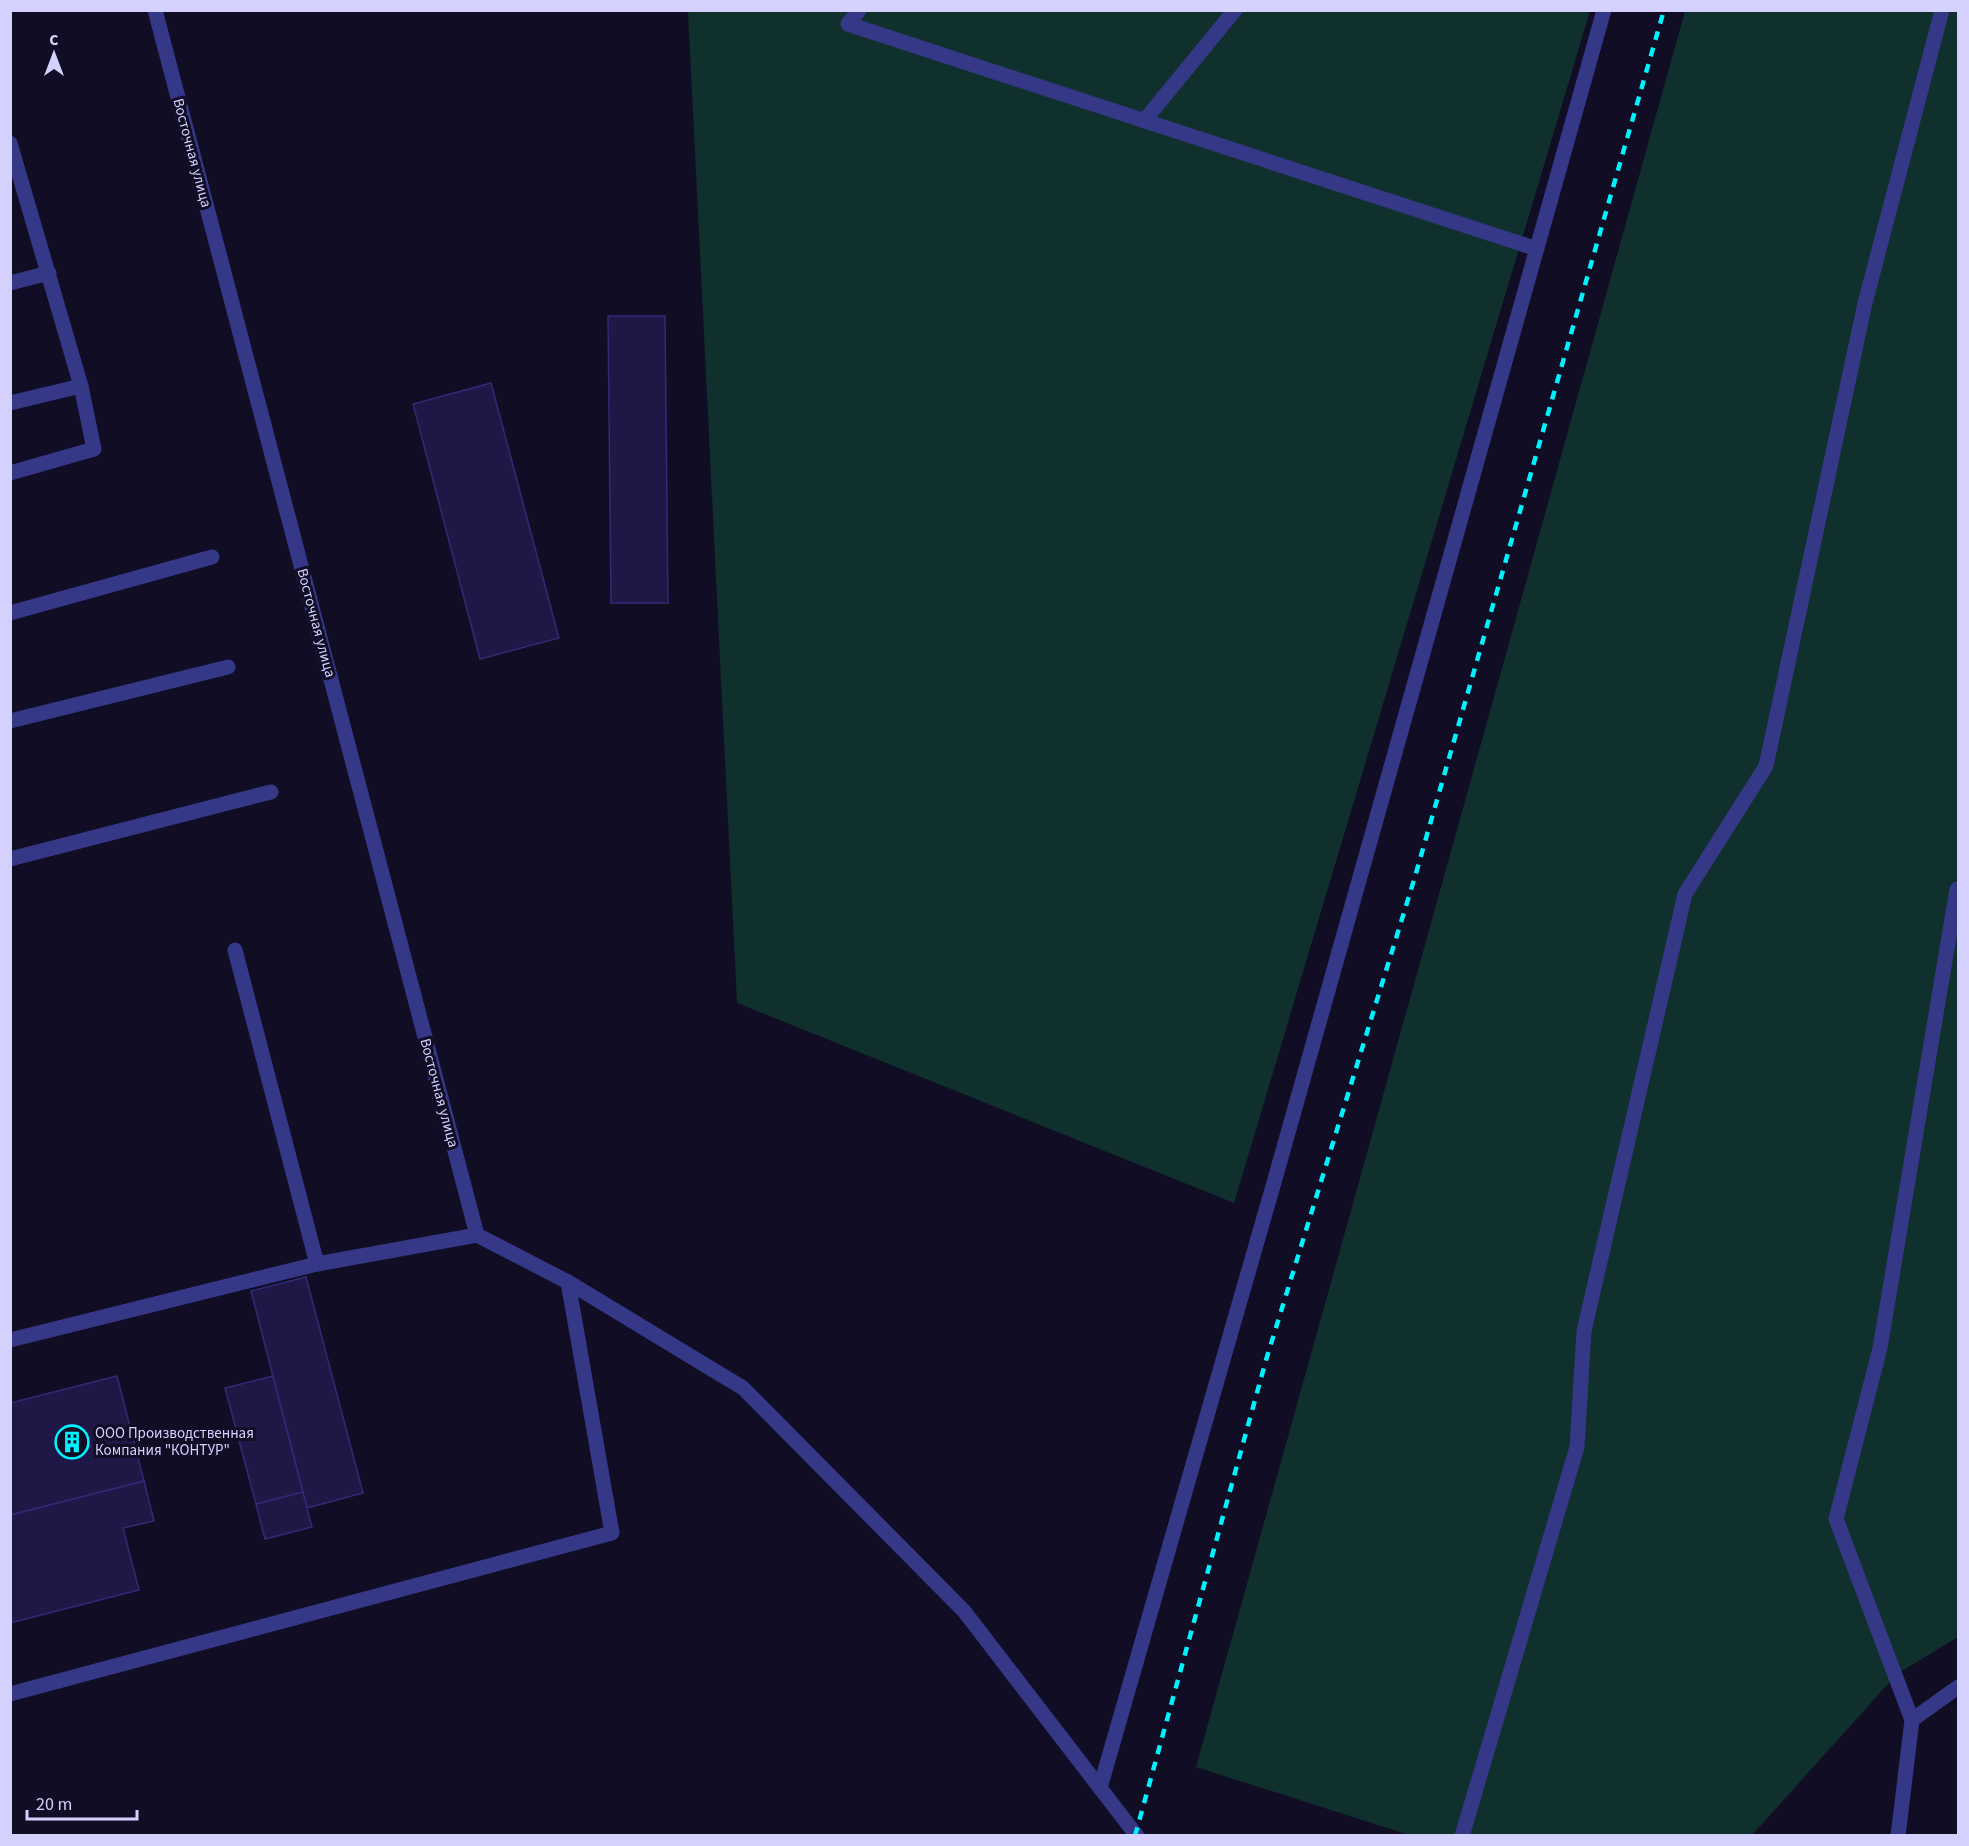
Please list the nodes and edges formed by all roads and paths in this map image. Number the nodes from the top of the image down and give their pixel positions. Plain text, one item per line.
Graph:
1 (155, 10) edge
2 (859, 10) edge
3 (1235, 10) edge
4 (1604, 10) edge
5 (1942, 10) edge
6 (1144, 121) junction
7 (10, 143) edge
8 (13, 160) edge
9 (1537, 249) junction
10 (49, 273) junction
11 (10, 283) edge
12 (81, 386) junction
13 (10, 403) edge
14 (10, 472) edge
15 (212, 557) dead end
16 (10, 613) edge
17 (228, 667) dead end
18 (10, 722) edge
19 (271, 792) dead end
20 (10, 859) edge
21 (1958, 889) edge
22 (235, 950) dead end
23 (477, 1235) junction
24 (317, 1264) junction
25 (568, 1282) junction
26 (10, 1340) edge
27 (1959, 1687) edge
28 (10, 1694) edge
29 (1912, 1720) junction
30 (1100, 1788) junction
31 (1137, 1836) edge
32 (1462, 1836) edge
33 (1898, 1836) edge

1 - 23 street, Восточная улица
2 - 6 street
3 - 6 street
4 - 9 street
5 - 32 street
6 - 9 street
7 - 8 street
8 - 10 street
9 - 30 street
10 - 11 street
10 - 12 street
12 - 13 street
12 - 14 street
15 - 16 street
17 - 18 street
19 - 20 street
21 - 29 street
22 - 24 street
23 - 24 street
23 - 25 street
24 - 26 street
25 - 28 street
25 - 30 street
27 - 29 street
29 - 33 street
30 - 31 street

